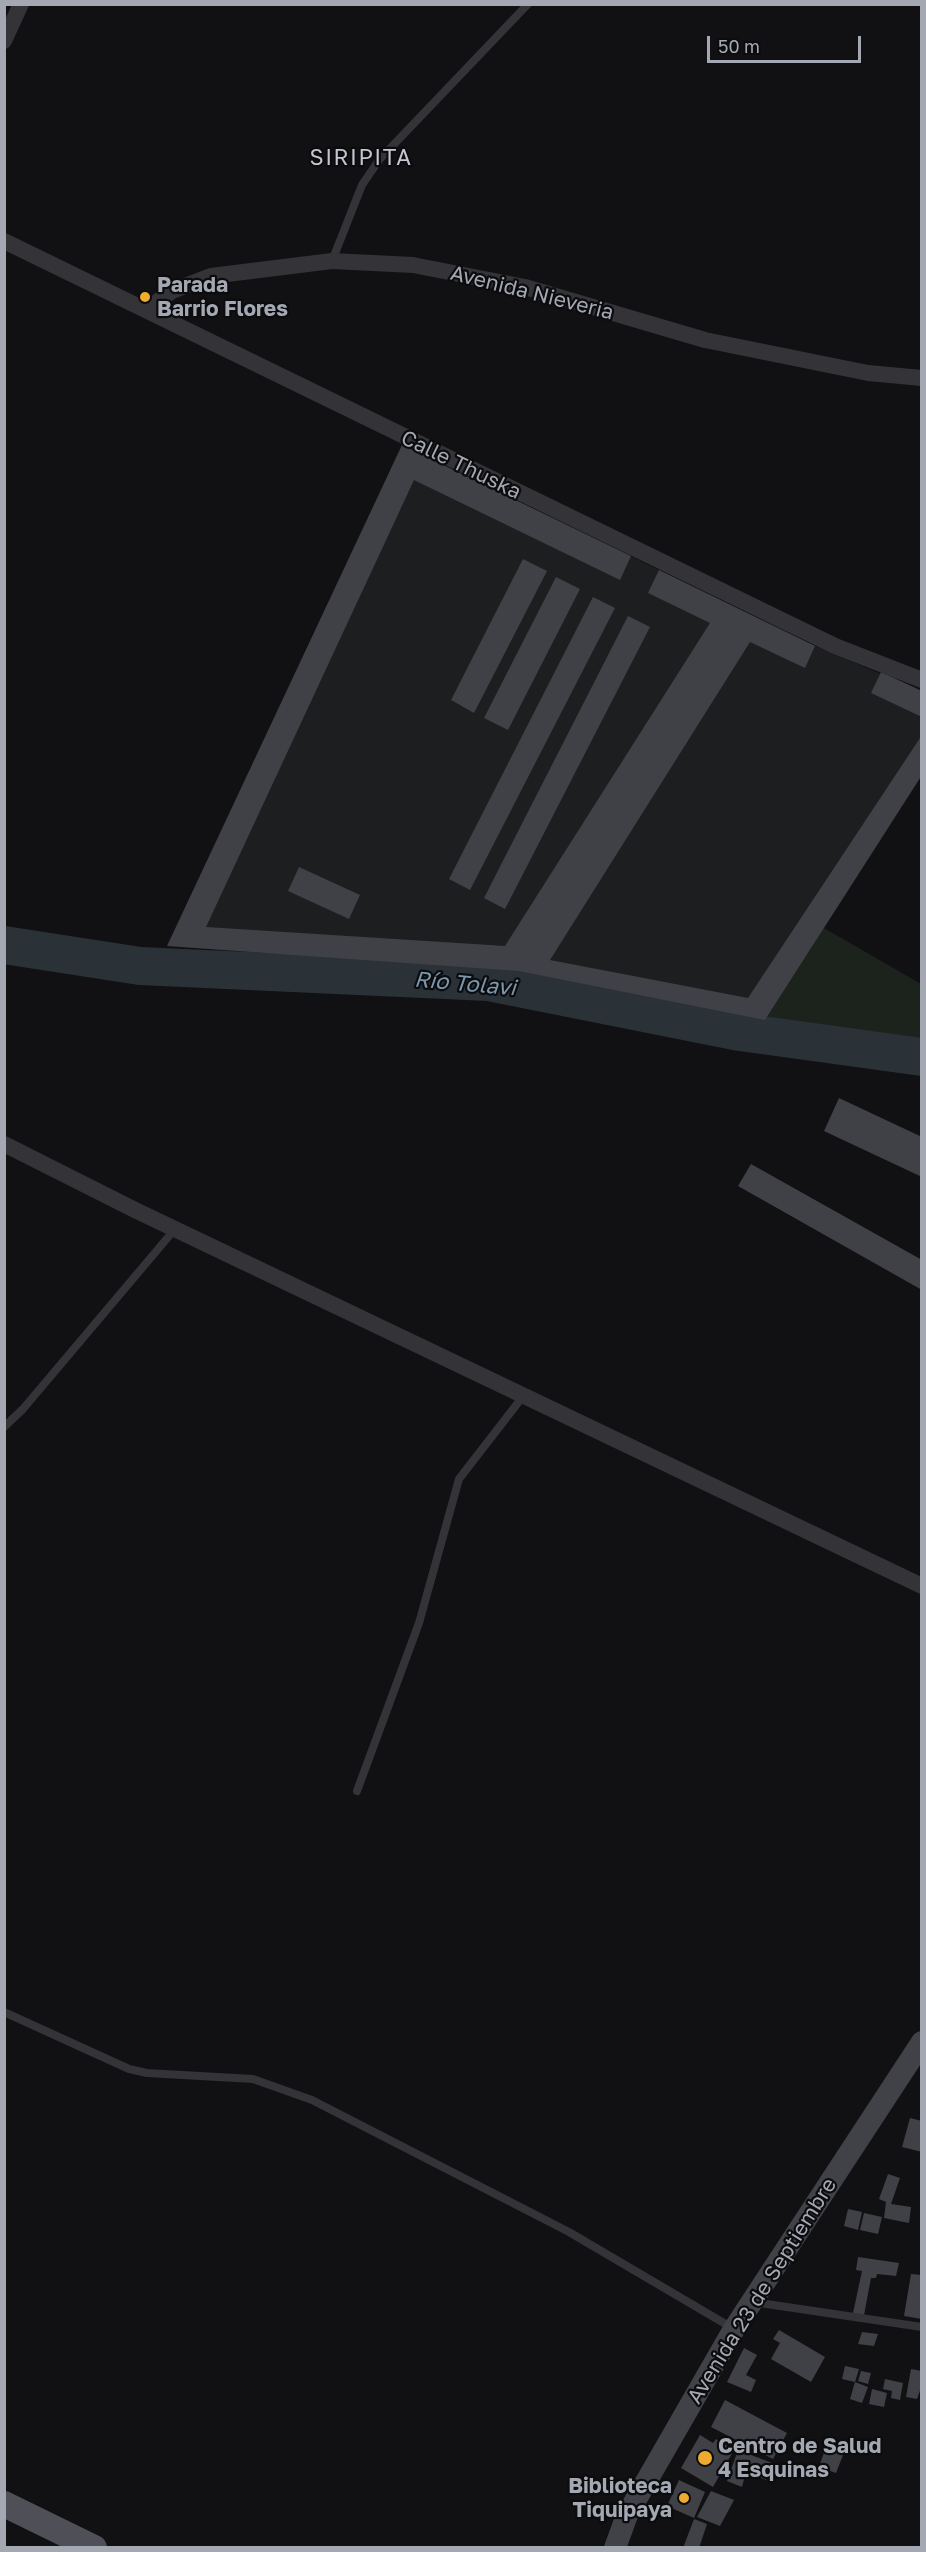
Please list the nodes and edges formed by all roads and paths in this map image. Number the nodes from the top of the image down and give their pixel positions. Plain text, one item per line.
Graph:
1 (21, 4) edge
2 (528, 4) edge
3 (4, 41) edge
4 (4, 241) edge
5 (332, 261) junction
6 (146, 310) junction
7 (921, 378) edge
8 (921, 680) edge
9 (4, 1144) edge
10 (175, 1229) junction
11 (524, 1395) junction
12 (4, 1427) edge
13 (921, 1586) edge
14 (357, 1791) dead end
15 (4, 2012) edge
16 (921, 2042) edge
17 (751, 2302) junction
18 (921, 2327) edge
19 (734, 2329) junction
20 (4, 2504) edge
21 (94, 2547) edge
22 (615, 2547) edge

1 - 3 street
2 - 5 lane
4 - 6 street, Calle Thuska
5 - 6 street, Avenida Nieveria
5 - 7 street, Avenida Nieveria
6 - 8 street, Calle Thuska
9 - 10 street
10 - 11 street
10 - 12 lane
11 - 13 street
11 - 14 lane
15 - 19 lane
16 - 17 main road, Avenida 23 de Septiembre
17 - 18 lane
17 - 19 main road, Avenida 23 de Septiembre
19 - 22 main road, Avenida 23 de Septiembre
20 - 21 main road

